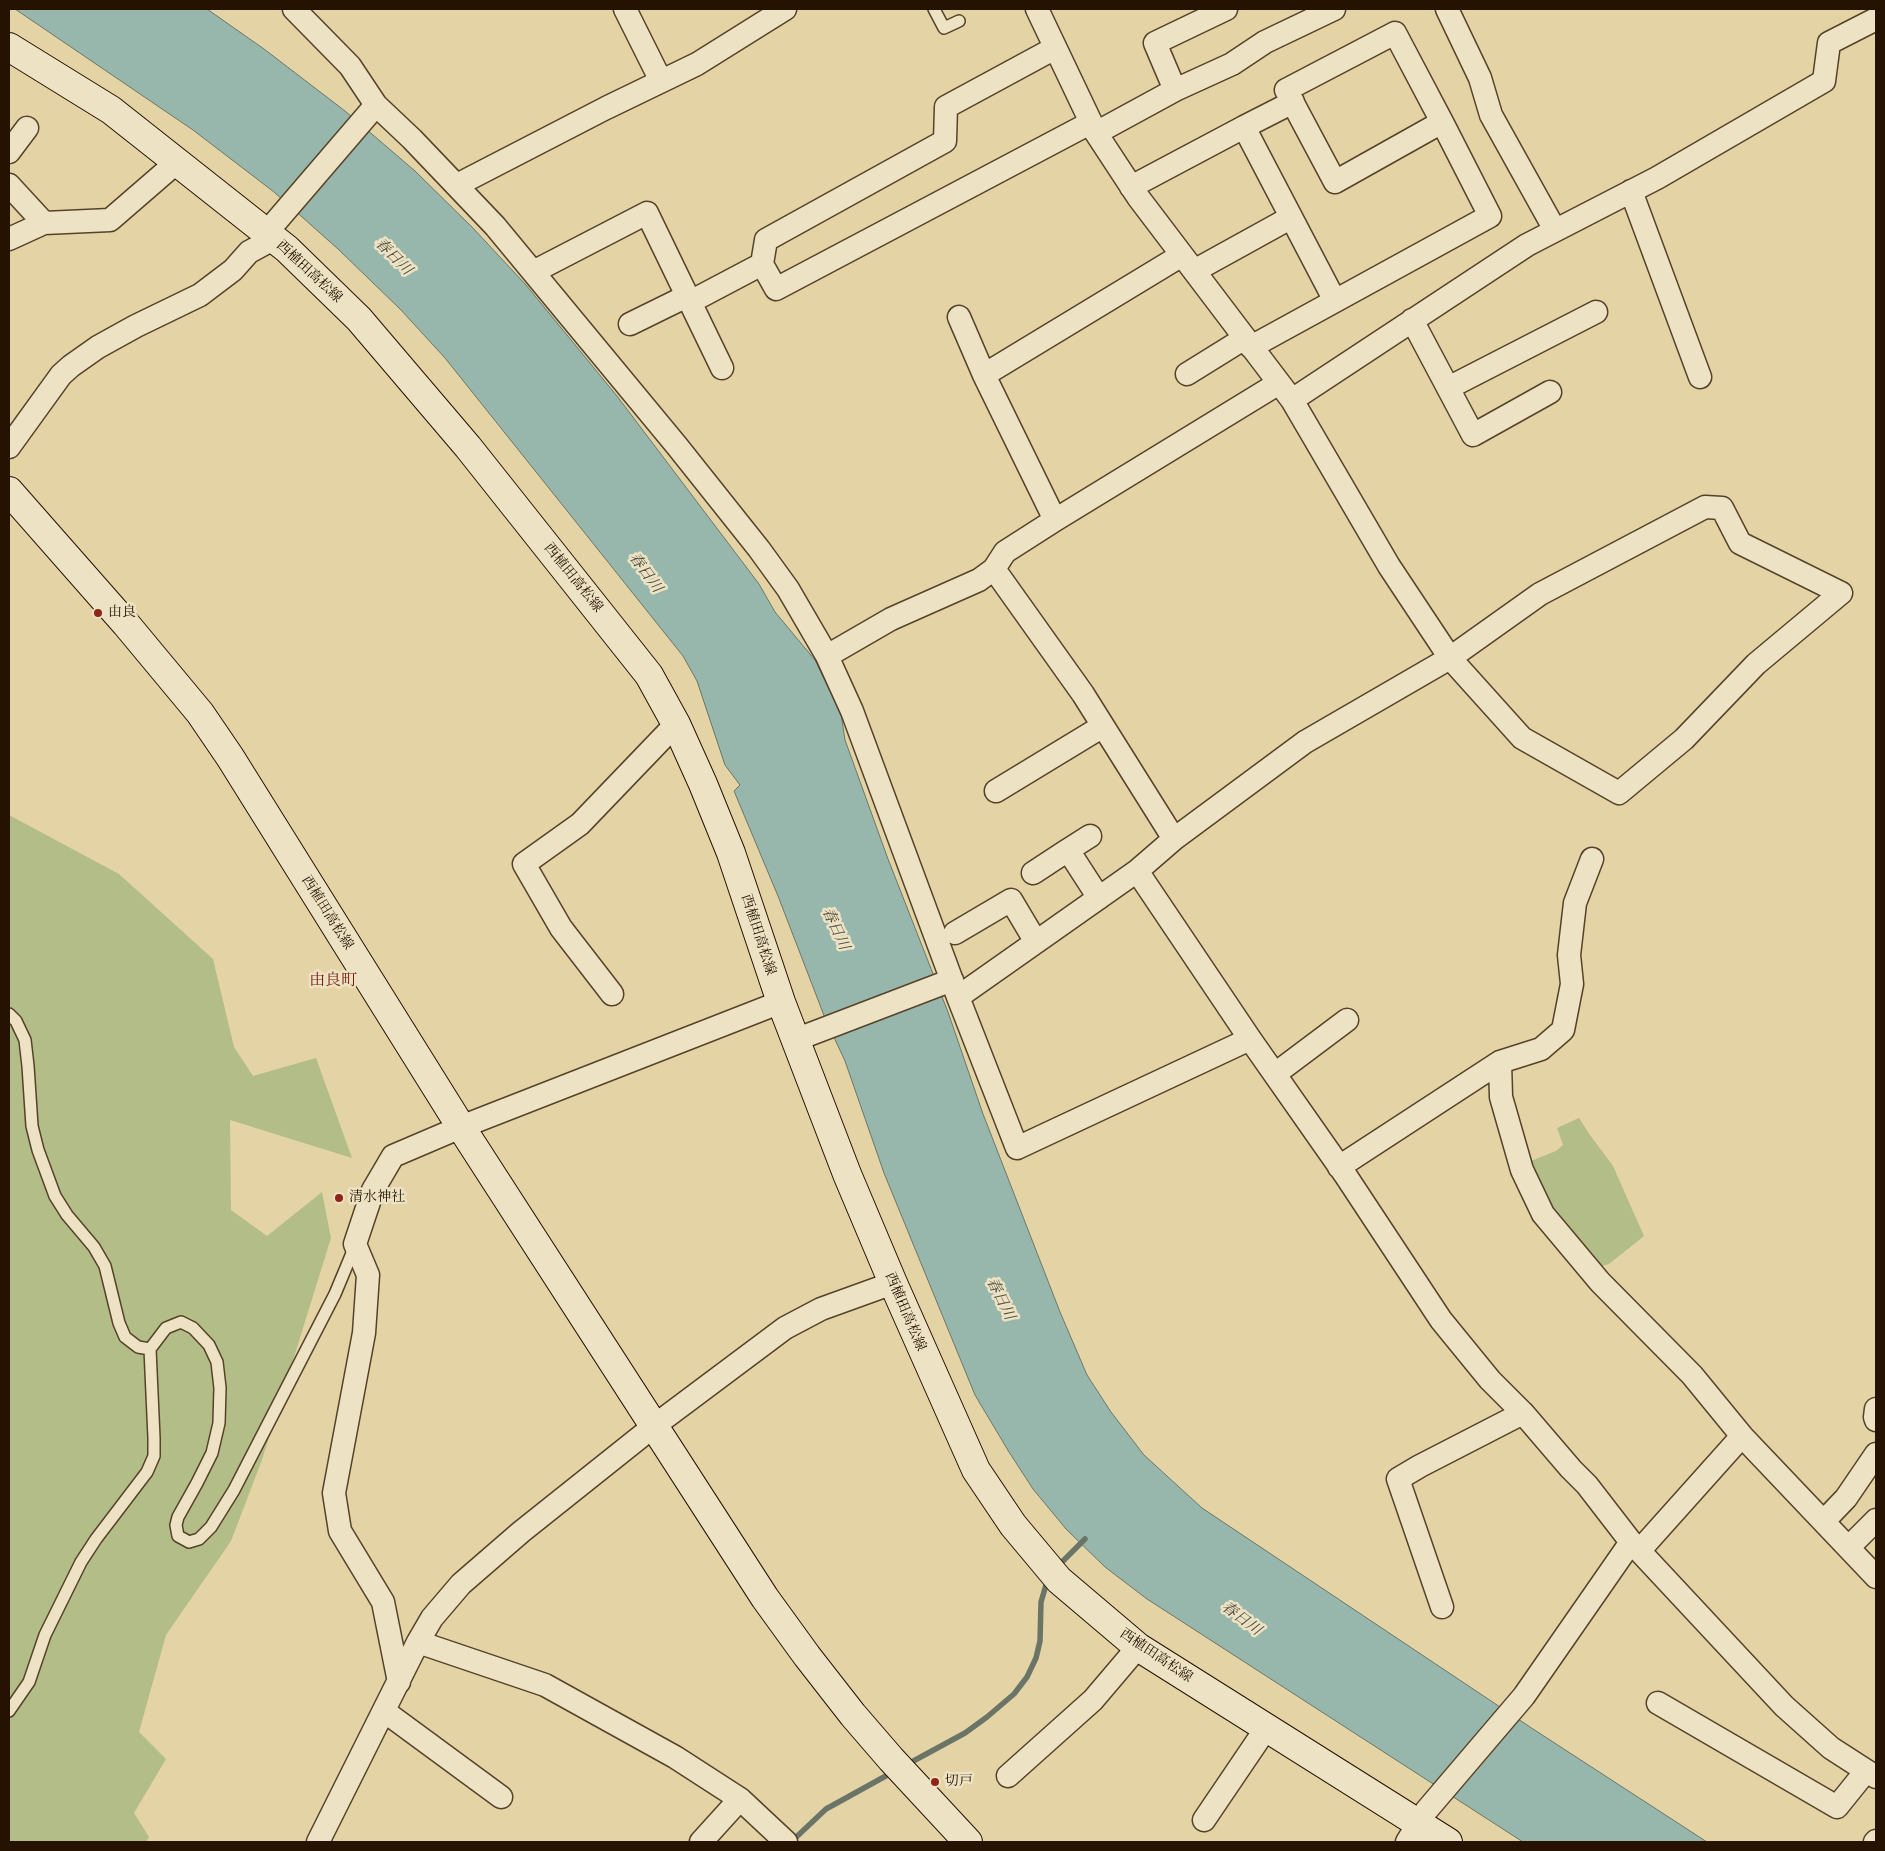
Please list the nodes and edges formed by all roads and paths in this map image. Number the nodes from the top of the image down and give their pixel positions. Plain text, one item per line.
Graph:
1 (294, 9) edge
2 (625, 9) edge
3 (785, 9) edge
4 (934, 9) edge
5 (1037, 9) edge
6 (1226, 9) edge
7 (1334, 9) edge
8 (1447, 9) edge
9 (1876, 19) edge
10 (959, 21) dead end
11 (9, 47) edge
12 (1055, 48) junction
13 (661, 81) junction
14 (1175, 90) junction
15 (1292, 102) junction
16 (371, 110) junction
17 (1442, 122) junction
18 (1244, 127) junction
19 (27, 128) dead end
20 (1093, 128) junction
21 (9, 152) edge
22 (177, 162) junction
23 (9, 185) edge
24 (457, 185) junction
25 (1131, 187) junction
26 (1631, 191) junction
27 (1290, 218) junction
28 (44, 223) junction
29 (1555, 230) junction
30 (9, 239) edge
31 (273, 239) junction
32 (1188, 263) junction
33 (762, 264) junction
34 (534, 272) junction
35 (689, 299) junction
36 (1335, 301) junction
37 (1596, 312) dead end
38 (959, 317) dead end
39 (1412, 320) junction
40 (630, 324) dead end
41 (1248, 343) junction
42 (722, 368) dead end
43 (1187, 374) dead end
44 (984, 375) junction
45 (1700, 377) dead end
46 (1448, 388) junction
47 (1285, 392) junction
48 (1550, 392) dead end
49 (9, 446) edge
50 (9, 491) edge
51 (1055, 520) junction
52 (994, 569) junction
53 (827, 656) junction
54 (1450, 658) junction
55 (676, 724) junction
56 (1103, 726) junction
57 (996, 791) dead end
58 (1090, 836) dead end
59 (1174, 839) junction
60 (1068, 850) junction
61 (1592, 859) dead end
62 (1136, 871) junction
63 (1033, 873) dead end
64 (1099, 898) junction
65 (955, 933) dead end
66 (1036, 942) junction
67 (955, 989) junction
68 (612, 994) dead end
69 (780, 1002) junction
70 (9, 1014) edge
71 (1347, 1020) dead end
72 (1250, 1039) junction
73 (796, 1040) junction
74 (1500, 1062) junction
75 (1275, 1074) junction
76 (461, 1127) junction
77 (1339, 1167) junction
78 (356, 1244) junction
79 (893, 1283) junction
80 (150, 1349) junction
81 (1876, 1410) edge
82 (1523, 1413) junction
83 (1876, 1420) edge
84 (654, 1426) junction
85 (1742, 1436) junction
86 (1876, 1454) edge
87 (1876, 1520) edge
88 (1824, 1521) junction
89 (1636, 1546) junction
90 (1849, 1547) junction
91 (1876, 1577) edge
92 (1442, 1607) dead end
93 (418, 1642) junction
94 (1138, 1647) junction
95 (399, 1682) junction
96 (1658, 1703) dead end
97 (9, 1710) edge
98 (384, 1711) junction
99 (1267, 1727) junction
100 (1871, 1774) edge
101 (1008, 1776) dead end
102 (501, 1797) dead end
103 (740, 1799) junction
104 (1204, 1820) dead end
105 (1417, 1826) edge
106 (783, 1839) edge
107 (318, 1842) edge
108 (701, 1842) edge
109 (968, 1842) edge
110 (1448, 1842) edge

1 - 16 street
2 - 13 street
3 - 13 street
4 - 10 lane
5 - 12 street
6 - 14 street
7 - 14 street
8 - 29 street
9 - 26 street
11 - 22 main road, 西植田高松線
12 - 20 street
12 - 33 street
13 - 24 street
14 - 20 street
15 - 17 street
15 - 17 street
15 - 18 street
16 - 24 street
16 - 31 street
17 - 36 street
18 - 25 street
18 - 27 street
19 - 21 street
20 - 25 street
20 - 33 street
22 - 28 street
22 - 31 main road, 西植田高松線
23 - 28 street
24 - 34 street
25 - 32 street
26 - 29 street
26 - 45 street
27 - 32 street
27 - 36 street
28 - 30 street
29 - 39 street
31 - 49 street
31 - 55 main road, 西植田高松線
32 - 41 street
32 - 44 street
33 - 35 street
34 - 35 street
34 - 53 street
35 - 40 street
35 - 42 street
36 - 41 street
37 - 46 street
38 - 44 street
39 - 46 street
39 - 47 street
41 - 43 street
41 - 47 street
44 - 51 street
46 - 48 street
47 - 51 street
47 - 54 street
50 - 76 main road, 西植田高松線
51 - 52 street
52 - 53 street
52 - 56 street
53 - 67 street
54 - 54 street
54 - 59 street
55 - 68 street
55 - 69 main road, 西植田高松線
56 - 57 street
56 - 59 street
58 - 60 street
59 - 62 street
60 - 63 street
60 - 64 street
61 - 74 street
62 - 64 street
62 - 72 street
64 - 66 street
65 - 66 street
66 - 67 street
67 - 72 street
67 - 73 street
69 - 73 main road, 西植田高松線
69 - 76 street
70 - 80 lane
71 - 75 street
72 - 75 street
73 - 79 main road, 西植田高松線
74 - 77 street
74 - 85 street
75 - 77 street
76 - 78 street
76 - 84 main road, 西植田高松線
77 - 82 street
78 - 80 lane
78 - 95 street
79 - 84 street
79 - 94 main road, 西植田高松線
80 - 97 lane
81 - 83 street
82 - 89 street
82 - 92 street
84 - 93 street
84 - 109 main road, 西植田高松線
85 - 88 street
85 - 89 street
86 - 88 street
87 - 90 street
88 - 90 street
89 - 100 street
89 - 105 street
90 - 91 street
93 - 95 street
93 - 103 street
94 - 99 main road, 西植田高松線
94 - 101 street
95 - 98 street
96 - 100 street
98 - 102 street
98 - 107 street
99 - 104 street
99 - 105 main road, 西植田高松線
103 - 106 street
103 - 108 street
105 - 110 main road, 西植田高松線

